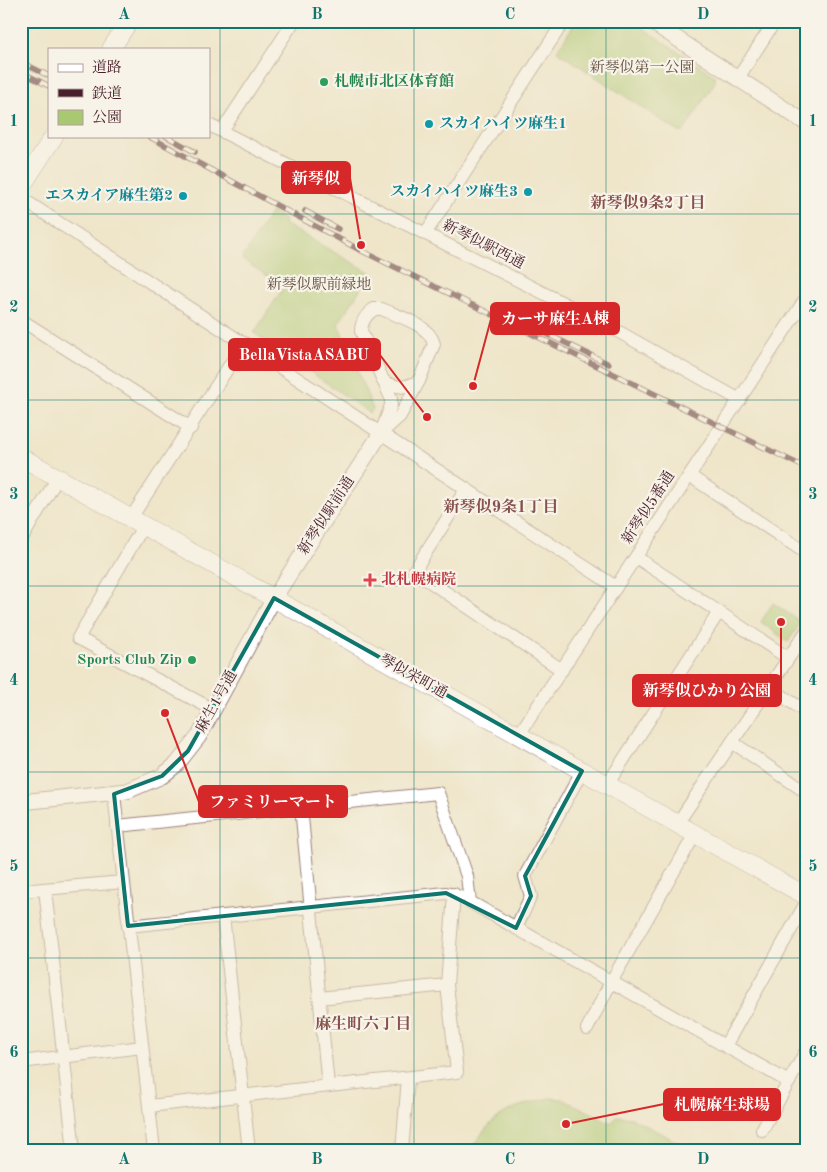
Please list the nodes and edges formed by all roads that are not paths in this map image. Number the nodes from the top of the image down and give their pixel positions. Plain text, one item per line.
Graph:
1 (294, 21) edge
2 (564, 21) edge
3 (650, 21) edge
4 (775, 21) edge
5 (124, 23) edge
6 (667, 26) edge
7 (112, 48) edge
8 (738, 78) junction
9 (806, 123) edge
10 (210, 125) edge
11 (222, 131) junction
12 (53, 138) edge
13 (21, 187) edge
14 (21, 198) edge
15 (425, 234) junction
16 (806, 299) edge
17 (21, 320) edge
18 (244, 343) junction
19 (383, 381) junction
20 (419, 381) junction
21 (740, 400) junction
22 (191, 428) junction
23 (381, 433) junction
24 (21, 457) edge
25 (690, 476) junction
26 (58, 478) junction
27 (466, 489) junction
28 (137, 522) junction
29 (21, 540) edge
30 (806, 553) edge
31 (636, 557) junction
32 (616, 587) junction
33 (274, 598) junction
34 (719, 612) junction
35 (806, 632) edge
36 (788, 658) junction
37 (562, 670) junction
38 (769, 687) junction
39 (214, 710) junction
40 (806, 712) edge
41 (518, 736) junction
42 (732, 742) junction
43 (582, 771) junction
44 (607, 785) junction
45 (806, 792) edge
46 (114, 794) junction
47 (21, 802) edge
48 (301, 807) junction
49 (677, 824) junction
50 (118, 826) junction
51 (695, 834) junction
52 (123, 882) junction
53 (44, 889) junction
54 (21, 891) edge
55 (454, 894) junction
56 (806, 896) edge
57 (470, 902) junction
58 (806, 903) edge
59 (310, 907) junction
60 (222, 916) junction
61 (128, 926) junction
62 (516, 928) junction
63 (611, 982) junction
64 (447, 985) junction
65 (319, 998) junction
66 (588, 1028) dead end
67 (725, 1046) junction
68 (142, 1047) junction
69 (806, 1051) edge
70 (63, 1057) junction
71 (21, 1062) edge
72 (408, 1078) junction
73 (789, 1082) junction
74 (328, 1086) junction
75 (242, 1096) junction
76 (149, 1106) junction
77 (762, 1130) dead end
78 (74, 1151) edge
79 (154, 1151) edge
80 (249, 1151) edge
81 (402, 1151) edge

1 - 11 street
2 - 15 street
3 - 6 street
4 - 8 street
5 - 7 main road
6 - 8 street
8 - 9 street
10 - 11 street, 新琴似駅西通
11 - 15 street, 新琴似駅西通
12 - 13 main road
14 - 18 street
15 - 21 street, 新琴似駅西通
16 - 21 street, 新琴似5番通
17 - 22 street
18 - 22 street
18 - 23 street
19 - 20 street
19 - 20 street
19 - 23 street
20 - 23 street
21 - 25 street, 新琴似5番通
22 - 28 street
23 - 27 street
23 - 33 street, 新琴似駅前通
24 - 26 main road, 琴似栄町通
25 - 30 street
25 - 31 street, 新琴似5番通
26 - 28 main road, 琴似栄町通
26 - 29 street
27 - 32 street
27 - 37 street
28 - 33 main road, 琴似栄町通
28 - 39 street
31 - 32 street, 新琴似5番通
31 - 34 street
32 - 37 street, 新琴似5番通
33 - 39 street, 麻生1号通
33 - 41 main road, 琴似栄町通
34 - 36 street
34 - 44 street
35 - 36 street
36 - 38 street
37 - 41 street, 新琴似5番通
38 - 40 street
38 - 42 street
39 - 46 street, 麻生1号通
41 - 43 main road, 琴似栄町通
42 - 45 street
42 - 49 street
43 - 44 main road, 琴似栄町通
43 - 62 street
44 - 49 main road, 琴似栄町通
46 - 47 street, 麻生1号通
46 - 50 street
48 - 50 street
48 - 57 street
48 - 59 street
49 - 51 main road, 琴似栄町通
50 - 52 street
51 - 56 main road, 琴似栄町通
51 - 63 street
52 - 53 street
52 - 61 street
53 - 54 street
53 - 70 street
55 - 57 street
55 - 59 street
55 - 64 street
57 - 62 street
58 - 67 street
59 - 60 street
59 - 65 street
60 - 61 street
60 - 75 street
61 - 68 street
62 - 63 street
63 - 66 street
63 - 67 street
64 - 65 street
64 - 72 street
65 - 74 street
67 - 73 street
68 - 70 street
68 - 76 street
69 - 73 street
70 - 71 street
70 - 78 street
72 - 74 street
72 - 81 street
73 - 77 street
74 - 75 street
75 - 76 street
75 - 80 street
76 - 79 street

